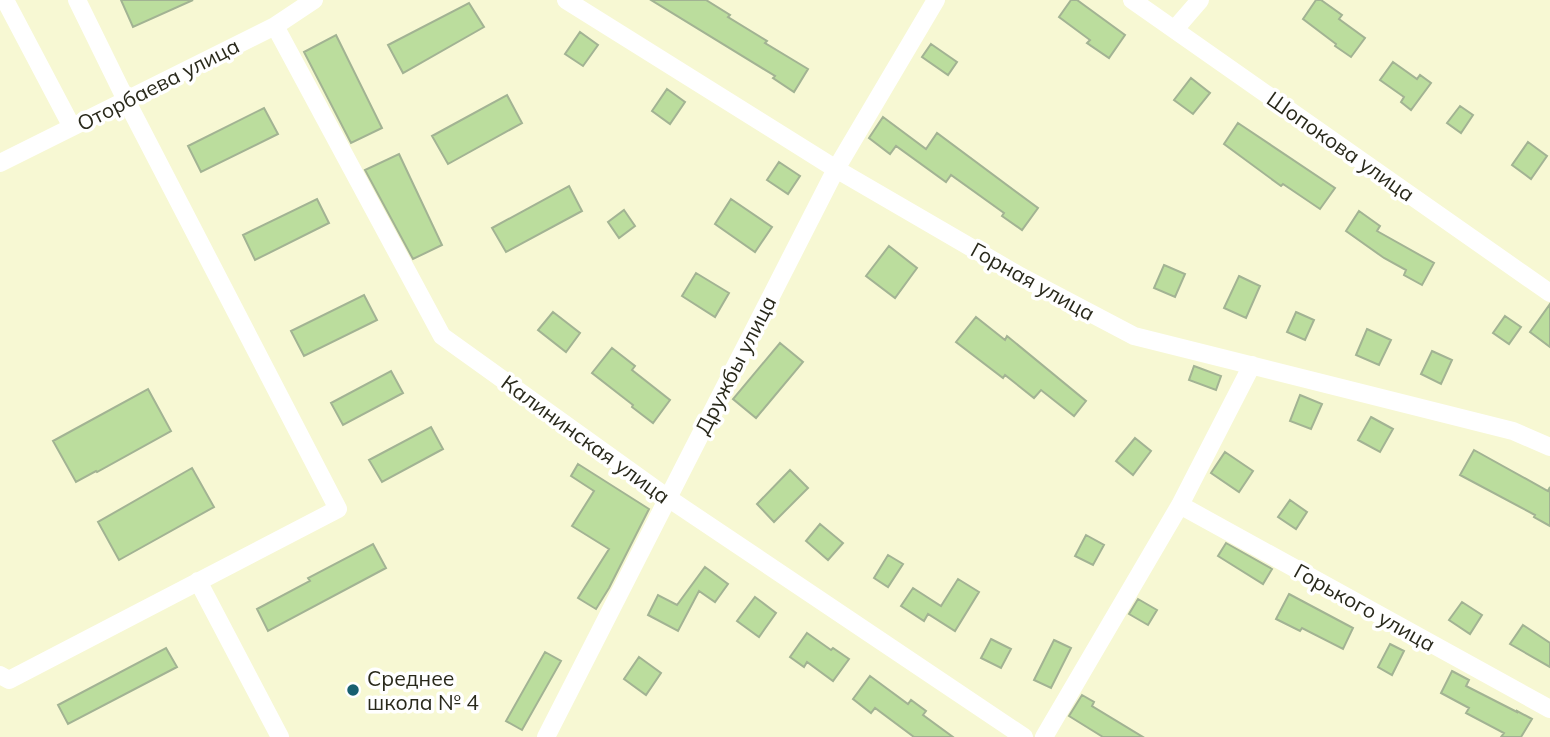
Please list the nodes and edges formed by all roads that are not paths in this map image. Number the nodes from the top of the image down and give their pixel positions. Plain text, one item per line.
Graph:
1 (5, 0) edge
2 (77, 0) edge
3 (314, 0) edge
4 (566, 0) edge
5 (936, 0) edge
6 (1132, 0) edge
7 (1200, 0) edge
8 (275, 26) junction
9 (1175, 29) junction
10 (126, 100) junction
11 (72, 127) junction
12 (0, 163) edge
13 (836, 169) junction
14 (1550, 293) edge
15 (1251, 365) junction
16 (1550, 447) edge
17 (668, 498) junction
18 (1180, 505) junction
19 (198, 581) junction
20 (0, 675) edge
21 (1550, 709) edge
22 (280, 737) edge
23 (546, 737) edge
24 (1024, 737) edge
25 (1044, 737) edge

1 - 11 street
2 - 10 street
3 - 8 street, Оторбаева улица
4 - 13 street, Горная улица
5 - 13 street, Дружбы улица
6 - 9 street, Шопокова улица
7 - 9 street
8 - 10 street, Оторбаева улица
8 - 17 street, Калининская улица
9 - 14 street, Шопокова улица
10 - 11 street, Оторбаева улица
10 - 19 street
11 - 12 street, Оторбаева улица
13 - 15 street, Горная улица
13 - 17 street, Дружбы улица
15 - 16 street, Горная улица
15 - 18 street
17 - 23 street, Дружбы улица
17 - 24 street, Калининская улица
18 - 21 street, Горького улица
18 - 25 street
19 - 20 street
19 - 22 street

